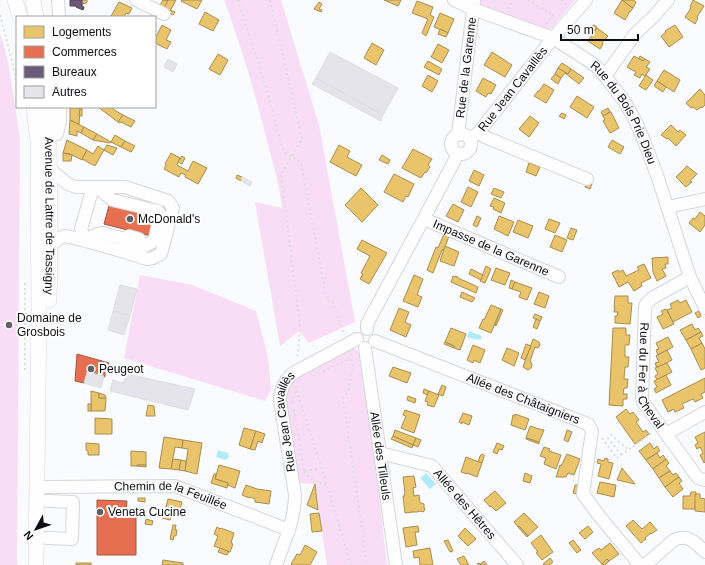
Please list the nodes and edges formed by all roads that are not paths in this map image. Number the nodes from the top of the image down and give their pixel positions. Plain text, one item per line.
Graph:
1 (16, 0) edge
2 (33, 0) edge
3 (58, 0) edge
4 (136, 0) edge
5 (454, 0) edge
6 (586, 0) edge
7 (668, 0) edge
8 (474, 4) edge
9 (164, 14) dead end
10 (20, 16) edge
11 (36, 16) edge
12 (58, 16) edge
13 (553, 38) junction
14 (604, 76) junction
15 (34, 108) edge
16 (47, 108) edge
17 (60, 108) edge
18 (58, 134) dead end
19 (458, 135) junction
20 (474, 135) junction
21 (458, 154) junction
22 (48, 168) junction
23 (587, 179) dead end
24 (95, 187) junction
25 (705, 199) edge
26 (668, 207) junction
27 (424, 219) junction
28 (85, 240) junction
29 (50, 247) junction
30 (559, 277) dead end
31 (690, 277) junction
32 (705, 308) edge
33 (365, 343) junction
34 (705, 412) edge
35 (664, 430) junction
36 (380, 453) junction
37 (705, 480) edge
38 (47, 494) junction
39 (289, 530) junction
40 (47, 538) junction
41 (705, 552) edge
42 (36, 565) edge
43 (47, 565) edge
44 (276, 565) edge
45 (396, 565) edge
46 (517, 565) edge
47 (640, 565) edge
48 (645, 565) edge

1 - 10 main road
2 - 11 main road
3 - 12 street
4 - 9 street
5 - 8 street, Rue du Bois Prie Dieu
6 - 13 street, Rue Jean Cavaillès
7 - 14 street
8 - 13 street, Rue du Bois Prie Dieu
8 - 19 street, Rue de la Garenne
13 - 14 street, Rue du Bois Prie Dieu
13 - 20 street, Rue Jean Cavaillès
14 - 26 street, Rue du Bois Prie Dieu
15 - 42 main road
16 - 22 main road, Avenue de Lattre de Tassigny
17 - 18 street
19 - 20 street
19 - 21 street
20 - 21 street
20 - 23 street
21 - 27 street
22 - 24 street
22 - 29 main road, Avenue de Lattre de Tassigny
24 - 28 street
24 - 28 street
24 - 28 street
25 - 26 street
26 - 31 street, Rue du Bois Prie Dieu
27 - 30 street, Impasse de la Garenne
27 - 33 street
28 - 29 street
29 - 38 main road, Avenue de Lattre de Tassigny
31 - 32 street, Rue du Bois Prie Dieu
31 - 35 street, Rue du Fer à Cheval
33 - 36 street, Allée des Tilleuls
33 - 39 street, Rue Jean Cavaillès
33 - 47 street, Allée des Châtaigniers
34 - 35 street
35 - 37 street, Rue du Fer à Cheval
36 - 45 street, Allée des Tilleuls
36 - 46 street, Allée des Hêtres
38 - 39 street, Chemin de la Feuillée
38 - 40 main road, Avenue de Lattre de Tassigny
38 - 40 street
39 - 44 street, Rue Jean Cavaillès
40 - 43 main road, Avenue de Lattre de Tassigny
41 - 48 street

